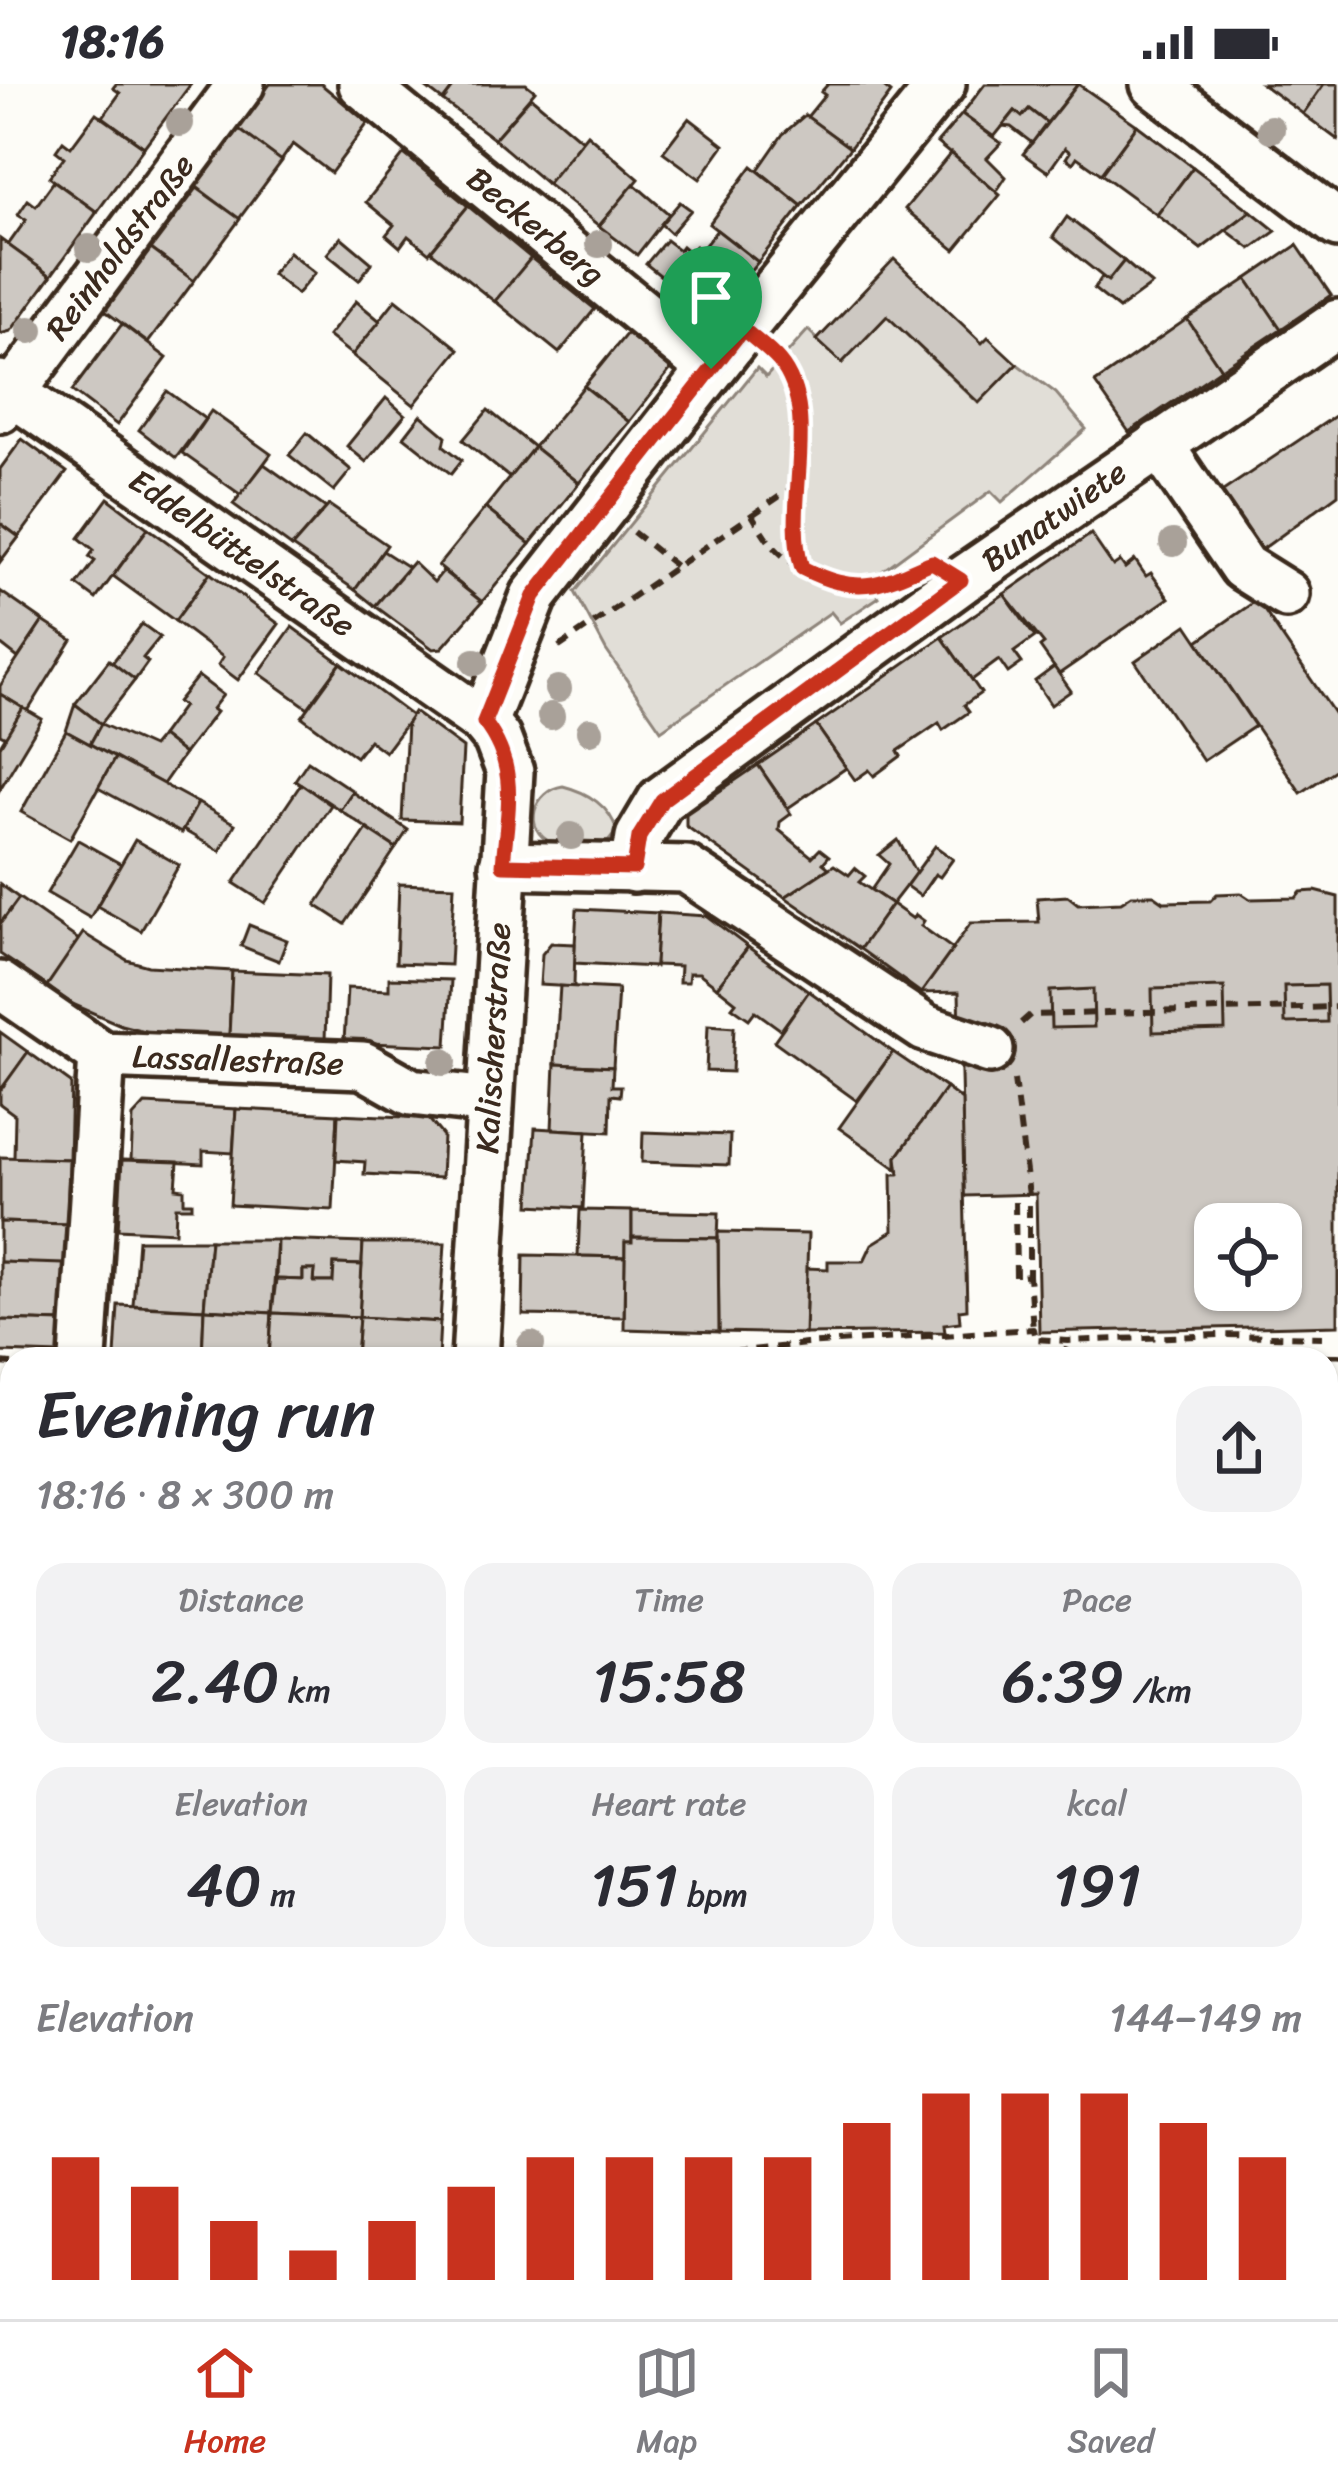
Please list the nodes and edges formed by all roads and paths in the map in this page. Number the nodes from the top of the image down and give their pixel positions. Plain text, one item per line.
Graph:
1 (241, 84) edge
2 (362, 84) edge
3 (942, 84) edge
4 (1154, 84) edge
5 (1338, 224) edge
6 (1338, 323) edge
7 (743, 329) junction
8 (711, 369) junction
9 (4, 395) edge
10 (1159, 444) junction
11 (795, 486) junction
12 (603, 508) junction
13 (752, 515) junction
14 (677, 567) junction
15 (802, 568) junction
16 (893, 579) dead end
17 (1286, 594) dead end
18 (577, 636) dead end
19 (484, 722) junction
20 (503, 865) junction
21 (634, 868) junction
22 (0, 985) edge
23 (1338, 1006) edge
24 (990, 1050) junction
25 (102, 1055) junction
26 (489, 1102) junction
27 (1015, 1202) dead end
28 (1029, 1276) junction
29 (1036, 1326) junction
30 (1338, 1338) edge
31 (1068, 1341) junction
32 (806, 1344) junction
33 (84, 1347) edge
34 (476, 1347) edge
35 (779, 1347) edge
36 (805, 1347) edge
37 (1067, 1347) edge

1 - 9 street, Reinholdstraße
2 - 8 street, Beckerberg
3 - 7 street
4 - 5 street
6 - 10 street, Bunatwiete
7 - 8 street
7 - 11 path
8 - 12 street
9 - 19 street, Eddelbüttelstraße
10 - 17 street
10 - 21 street, Bunatwiete
11 - 13 path
11 - 15 path
12 - 14 path
12 - 19 street
13 - 14 path
13 - 15 path
14 - 18 path
15 - 16 path
19 - 20 street, Kalischerstraße
20 - 21 street
20 - 26 street, Kalischerstraße
21 - 24 street
22 - 25 street, Lassallestraße
23 - 24 path
24 - 28 path
25 - 26 street, Lassallestraße
25 - 33 street
26 - 34 street, Kalischerstraße
27 - 28 path
28 - 29 path
29 - 31 path
29 - 32 path
30 - 31 path
31 - 37 path
32 - 35 path
32 - 36 path

